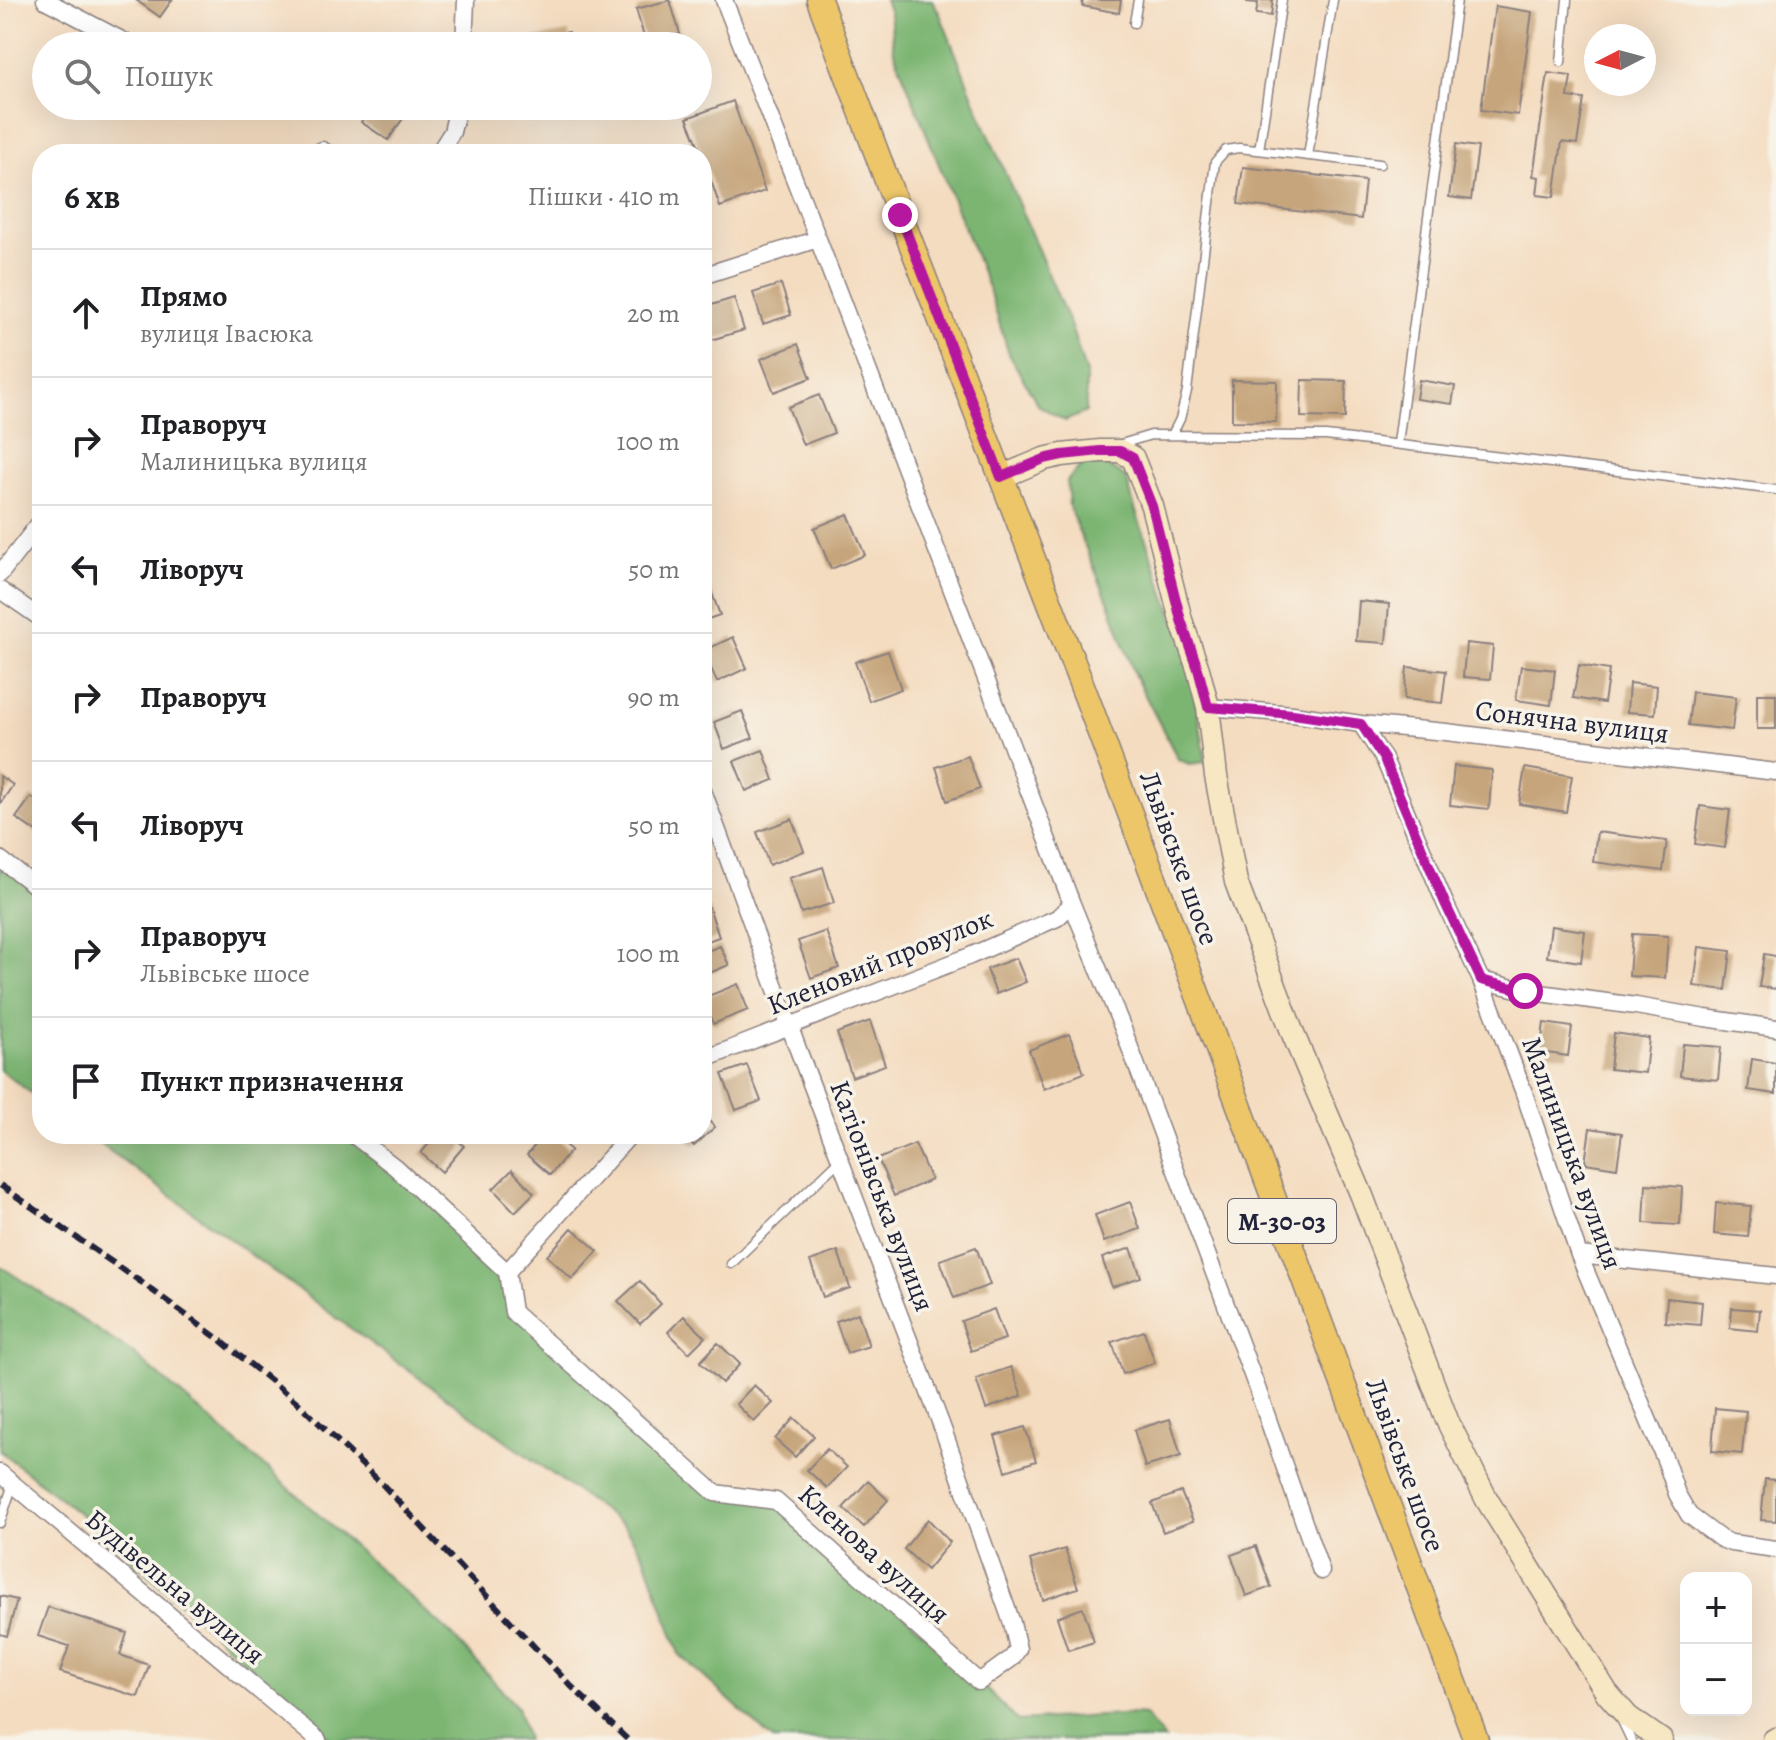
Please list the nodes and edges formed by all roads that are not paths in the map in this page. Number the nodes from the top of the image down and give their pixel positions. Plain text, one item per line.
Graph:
1 (45, 0) edge
2 (466, 0) edge
3 (819, 0) edge
4 (1138, 0) edge
5 (1282, 0) edge
6 (1333, 0) edge
7 (1457, 0) edge
8 (1567, 0) edge
9 (730, 2) edge
10 (1134, 23) dead end
11 (106, 32) edge
12 (465, 32) edge
13 (1561, 62) dead end
14 (455, 120) edge
15 (444, 144) edge
16 (1259, 150) junction
17 (1308, 156) junction
18 (1380, 164) dead end
19 (818, 239) junction
20 (712, 273) edge
21 (1172, 435) junction
22 (1145, 436) junction
23 (1398, 443) junction
24 (1100, 451) junction
25 (1133, 458) junction
26 (1001, 477) junction
27 (1776, 490) edge
28 (32, 533) edge
29 (0, 574) edge
30 (2, 596) edge
31 (32, 613) edge
32 (1208, 707) junction
33 (1361, 724) junction
34 (1776, 772) edge
35 (712, 815) edge
36 (0, 859) edge
37 (32, 883) edge
38 (1072, 904) junction
39 (1481, 980) junction
40 (790, 1027) junction
41 (1776, 1028) edge
42 (712, 1056) edge
43 (365, 1144) edge
44 (622, 1144) edge
45 (841, 1159) junction
46 (1579, 1255) junction
47 (731, 1264) dead end
48 (507, 1272) junction
49 (1776, 1276) edge
50 (7, 1479) edge
51 (0, 1523) edge
52 (1776, 1549) edge
53 (1321, 1571) dead end
54 (1012, 1623) joint
55 (1607, 1693) junction
56 (318, 1740) edge
57 (1476, 1740) edge
58 (1631, 1740) edge
59 (1661, 1740) edge

1 - 11 street
2 - 12 street
3 - 26 main road, Львівське шосе / М-30-03
4 - 10 lane
5 - 16 lane
6 - 17 lane
7 - 23 lane
8 - 13 lane
9 - 19 street
14 - 15 street
16 - 17 lane
16 - 21 lane
17 - 18 lane
19 - 20 street
19 - 38 street
21 - 22 lane
21 - 23 lane
22 - 24 lane
22 - 25 lane
23 - 27 lane
24 - 25 street
24 - 26 street
25 - 32 street
26 - 57 main road, Львівське шосе / М-30-03
28 - 29 street
30 - 31 street
32 - 33 street, Сонячна вулиця
32 - 55 street
33 - 34 street, Сонячна вулиця
33 - 39 street, Малиницька вулиця
35 - 40 street, Катіонівська вулиця
36 - 37 street
38 - 40 street, Кленовий провулок
38 - 53 street
39 - 41 street
39 - 46 street, Малиницька вулиця
40 - 42 street, Кленовий провулок
40 - 45 street, Катіонівська вулиця
43 - 48 street
44 - 48 street
45 - 47 lane
45 - 54 street, Катіонівська вулиця
46 - 49 street
46 - 52 street, Малиницька вулиця
48 - 54 street, Кленова вулиця
50 - 51 lane
50 - 56 street, Будівельна вулиця
55 - 58 lane
55 - 59 street

